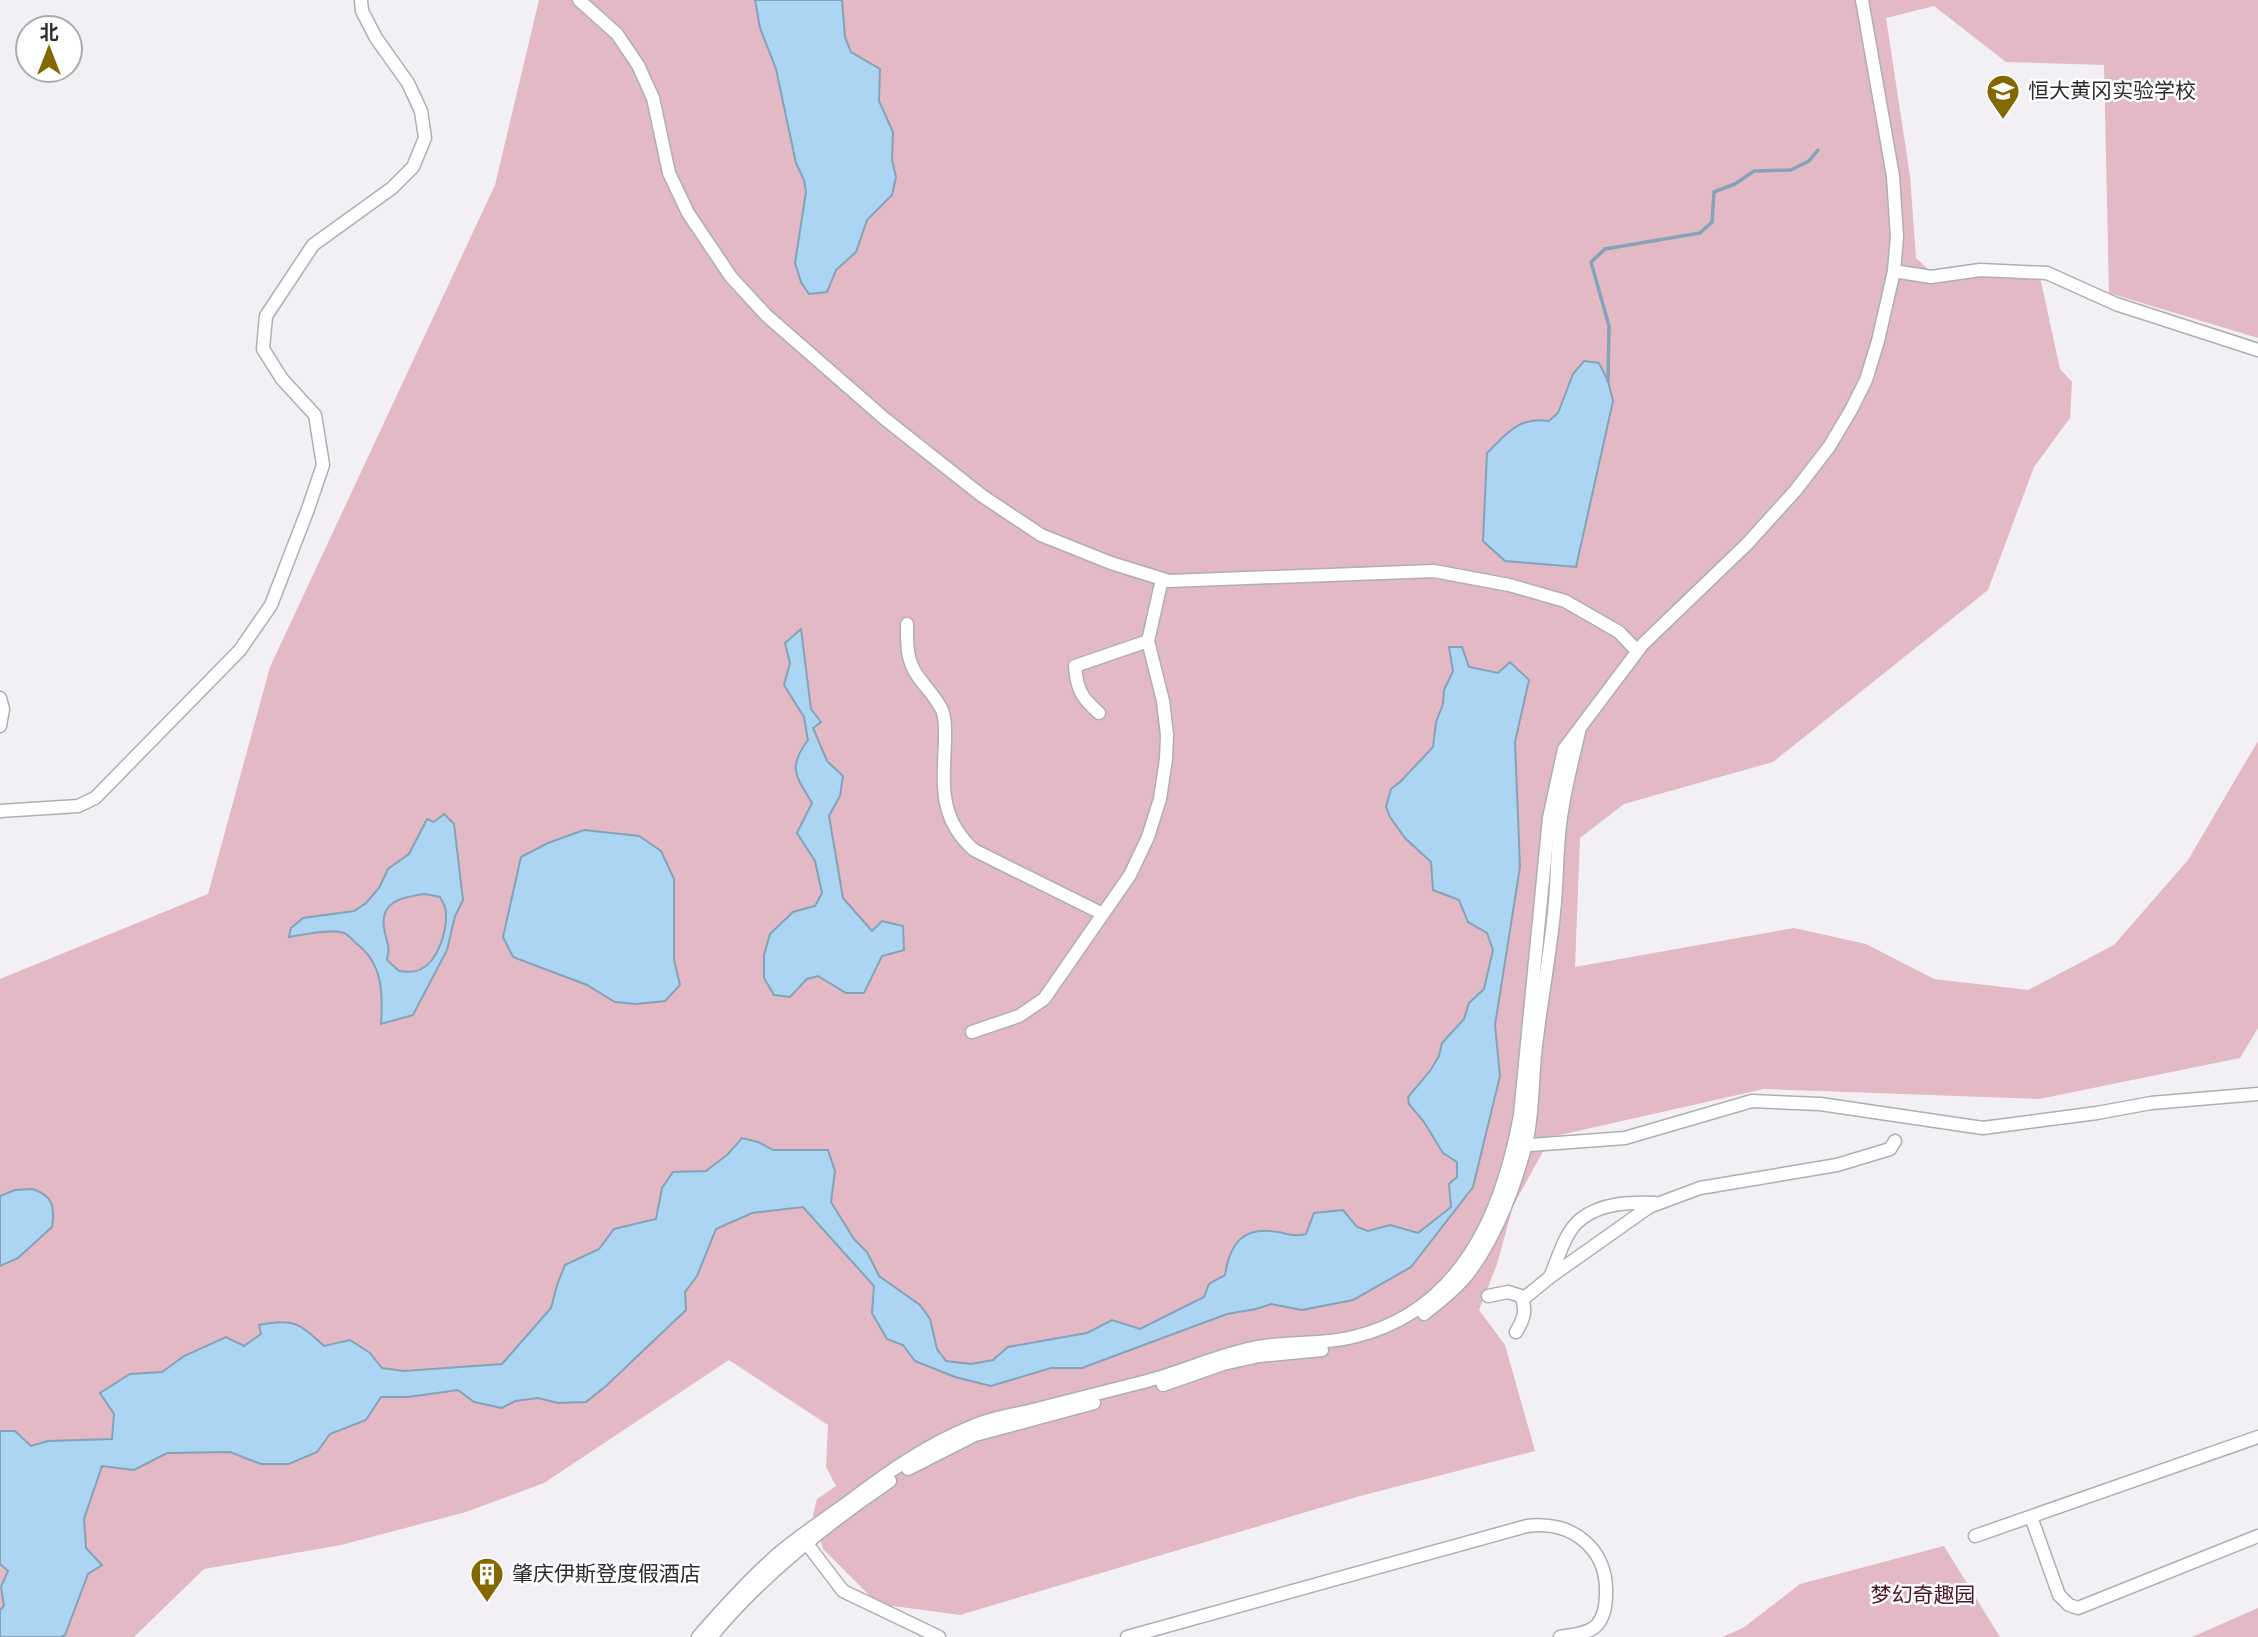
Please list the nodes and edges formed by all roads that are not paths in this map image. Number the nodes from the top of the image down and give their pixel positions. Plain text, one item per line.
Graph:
1 (361, 0) edge
2 (579, 0) edge
3 (1862, 0) edge
4 (1894, 271) junction
5 (2258, 350) edge
6 (1163, 579) junction
7 (907, 624) dead end
8 (1149, 641) junction
9 (1637, 651) junction
10 (0, 698) edge
11 (1099, 713) dead end
12 (0, 726) edge
13 (0, 811) edge
14 (1103, 914) junction
15 (972, 1032) dead end
16 (2258, 1094) edge
17 (1895, 1141) dead end
18 (1520, 1146) junction
19 (1658, 1203) junction
20 (1550, 1277) junction
21 (1488, 1296) dead end
22 (1522, 1299) junction
23 (1516, 1332) dead end
24 (2258, 1437) edge
25 (2031, 1517) junction
26 (1975, 1536) dead end
27 (2258, 1536) edge
28 (804, 1541) junction
29 (698, 1637) edge
30 (711, 1637) edge
31 (939, 1637) edge
32 (1128, 1637) edge
33 (1560, 1637) edge

1 - 13 street
2 - 6 street
3 - 4 street
4 - 5 street
4 - 9 street
6 - 8 street
6 - 9 street
7 - 14 street
8 - 11 street
8 - 14 street
9 - 18 street
10 - 12 street
14 - 15 street
16 - 18 street
17 - 19 street
18 - 28 street
19 - 20 street
19 - 20 street
20 - 22 street
21 - 22 street
22 - 23 street
24 - 25 street
25 - 26 street
25 - 27 street
28 - 29 street
28 - 30 street
28 - 31 street
32 - 33 street

